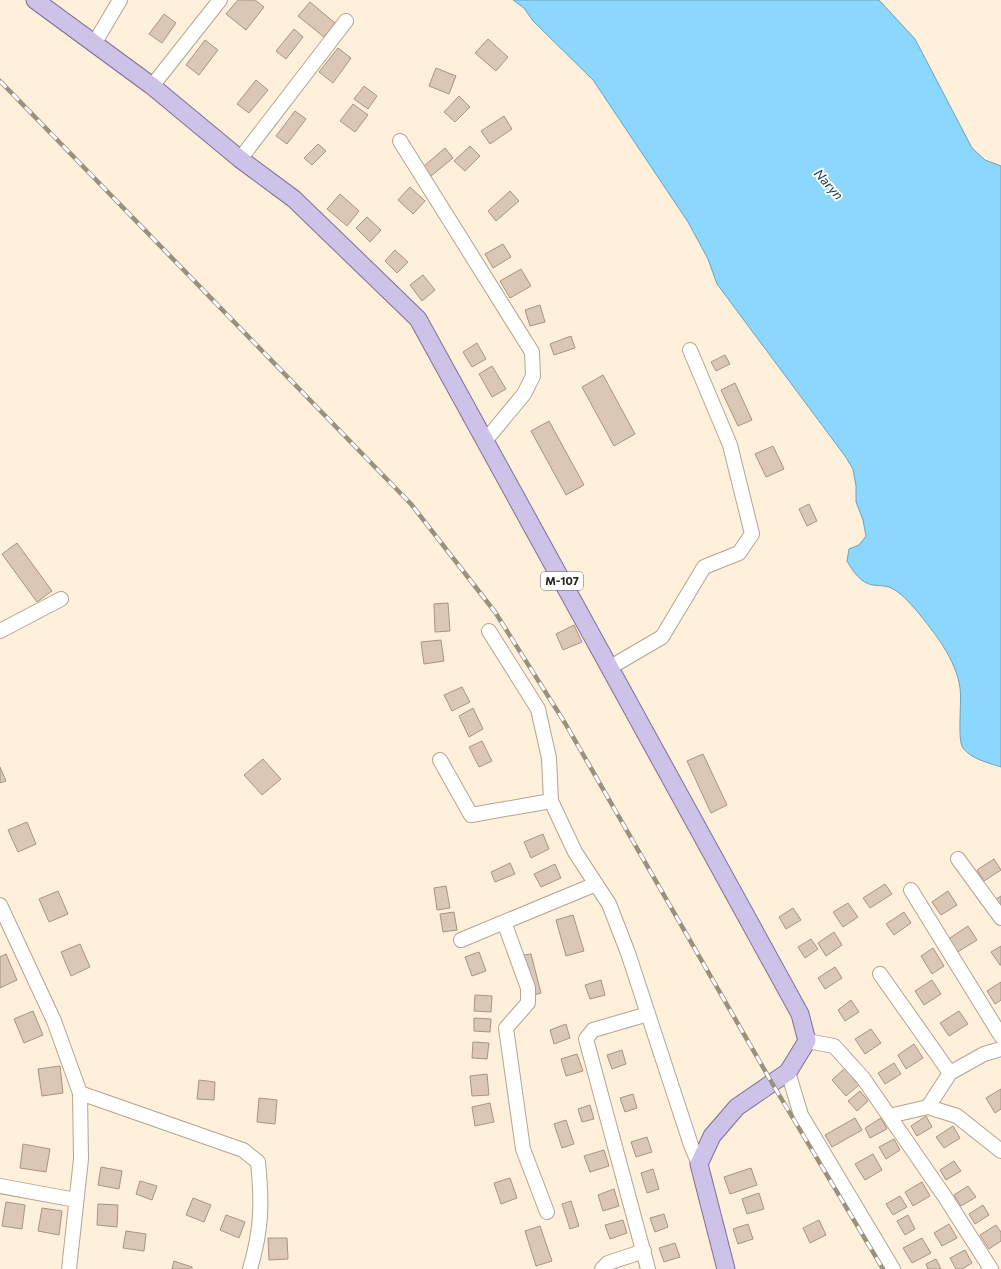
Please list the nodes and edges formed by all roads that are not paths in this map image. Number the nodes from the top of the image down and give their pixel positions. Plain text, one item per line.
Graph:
1 (35, 0) edge
2 (120, 0) edge
3 (220, 0) edge
4 (346, 21) dead end
5 (94, 44) junction
6 (152, 86) junction
7 (400, 141) dead end
8 (240, 158) junction
9 (690, 350) dead end
10 (485, 441) junction
11 (61, 598) dead end
12 (0, 631) edge
13 (489, 631) dead end
14 (609, 668) junction
15 (440, 760) dead end
16 (551, 801) junction
17 (958, 859) dead end
18 (596, 884) junction
19 (911, 890) dead end
20 (0, 905) edge
21 (1001, 918) edge
22 (504, 922) junction
23 (461, 940) dead end
24 (880, 974) dead end
25 (648, 1014) junction
26 (1001, 1036) edge
27 (807, 1041) junction
28 (1001, 1049) edge
29 (788, 1072) junction
30 (950, 1073) junction
31 (80, 1093) junction
32 (928, 1107) junction
33 (889, 1116) junction
34 (1001, 1151) edge
35 (699, 1164) junction
36 (0, 1186) edge
37 (76, 1200) junction
38 (547, 1212) dead end
39 (644, 1251) junction
40 (70, 1269) edge
41 (250, 1269) edge
42 (602, 1269) edge
43 (648, 1269) edge
44 (726, 1269) edge
45 (893, 1269) edge
46 (991, 1269) edge

1 - 5 main road, М-107
2 - 5 street
3 - 6 street
4 - 8 street
5 - 6 main road, М-107
6 - 8 main road, М-107
7 - 10 street
8 - 10 main road, М-107
9 - 14 street
10 - 14 main road, М-107
11 - 12 street
13 - 16 street
14 - 27 main road, М-107
15 - 16 street
16 - 18 street
17 - 21 street
18 - 22 street
18 - 25 street
19 - 26 street
20 - 31 street
22 - 23 street
22 - 38 street
24 - 30 street
25 - 35 street
25 - 39 street
27 - 29 main road
27 - 33 street
28 - 30 street
29 - 35 main road
29 - 45 street
30 - 32 street
31 - 37 street
31 - 41 street
32 - 33 street
32 - 34 street
33 - 46 street
35 - 44 main road
36 - 37 street
37 - 40 street
39 - 42 street
39 - 43 street

